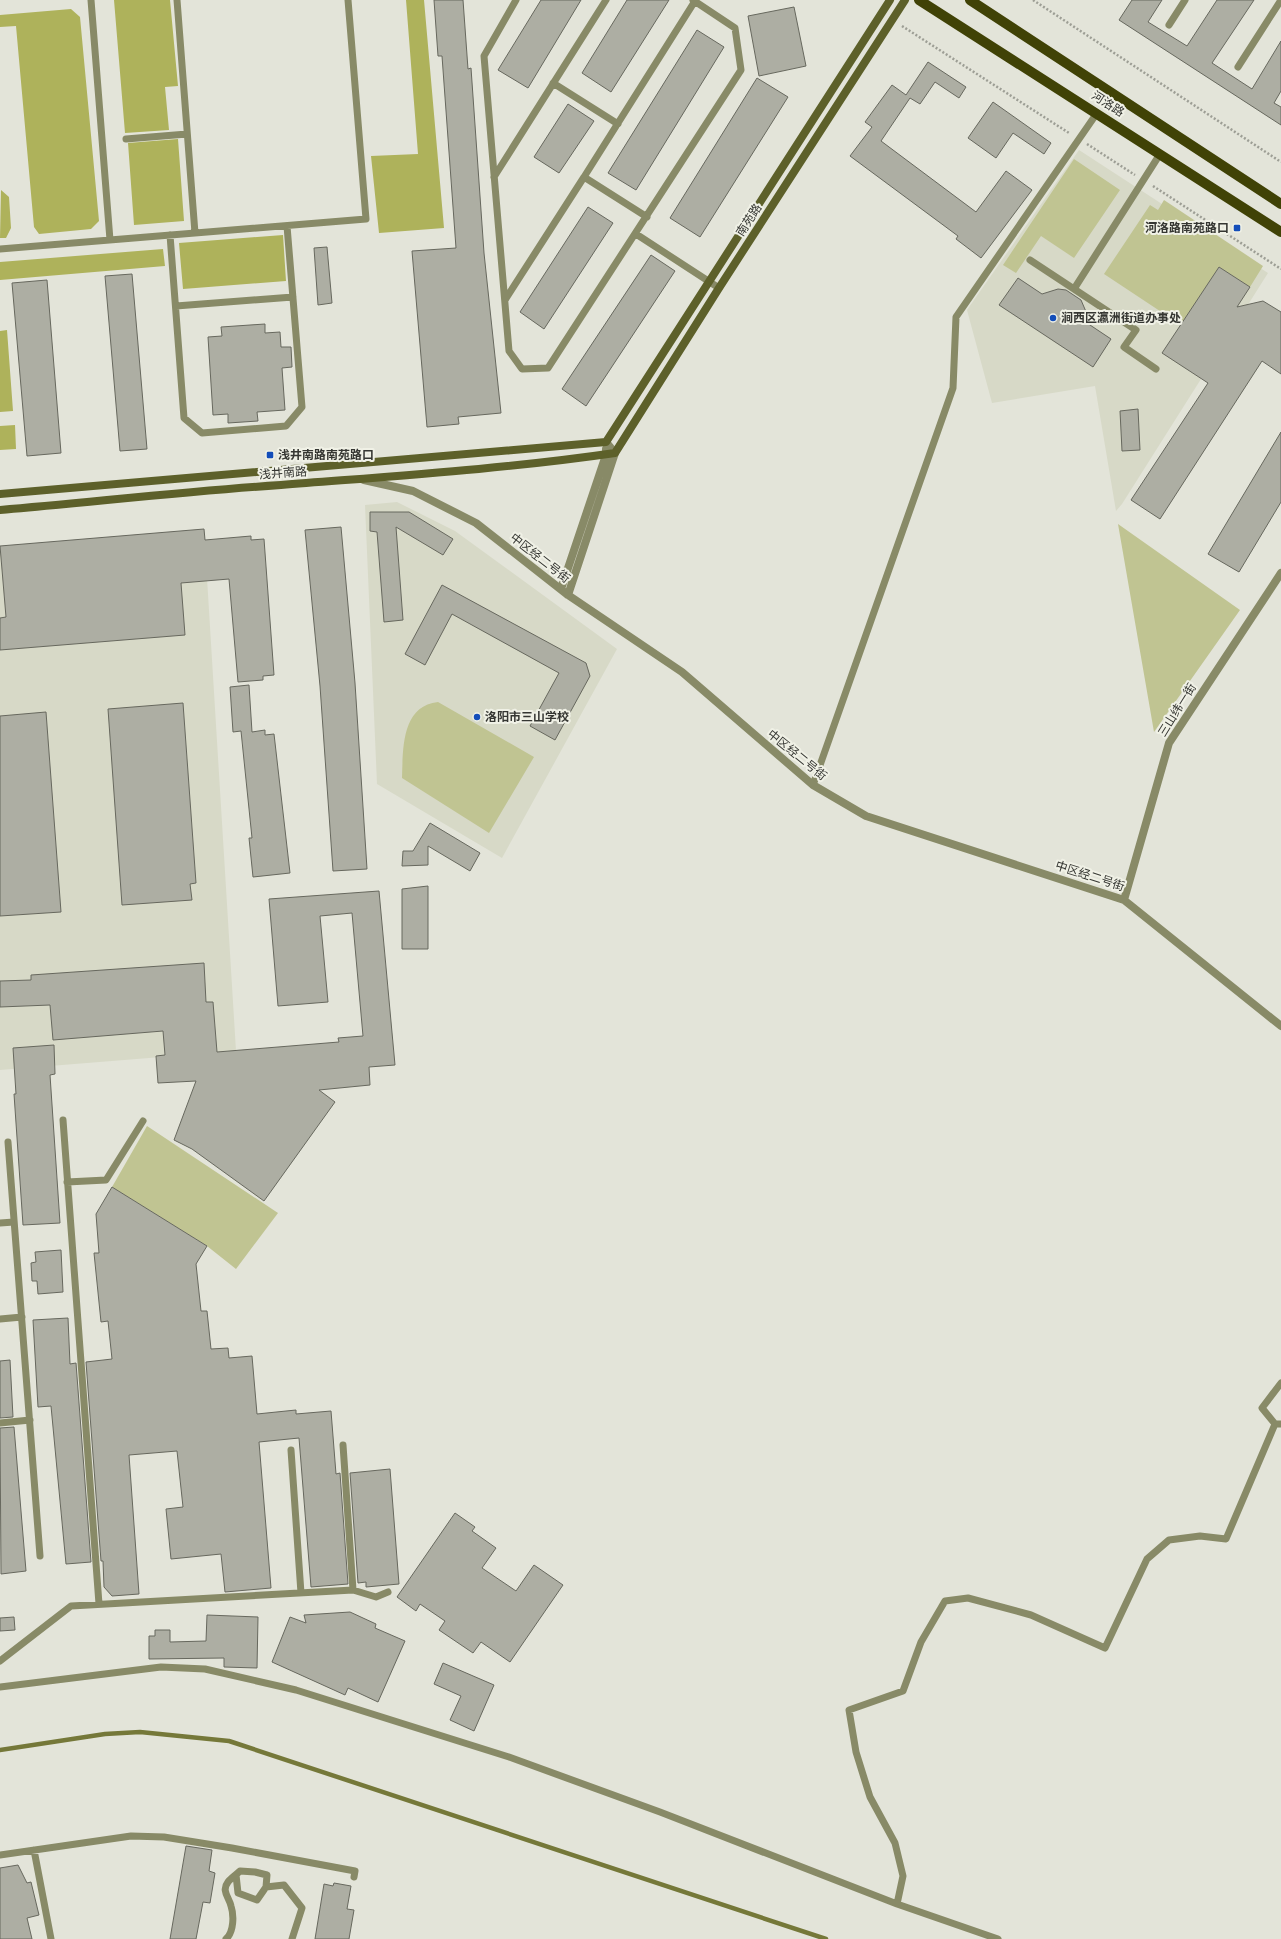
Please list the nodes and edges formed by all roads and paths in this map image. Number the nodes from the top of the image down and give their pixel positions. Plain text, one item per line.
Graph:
1 (92, 0) edge
2 (177, 0) edge
3 (348, 0) edge
4 (516, 0) edge
5 (606, 0) edge
6 (890, 0) edge
7 (905, 0) edge
8 (919, 0) edge
9 (970, 0) edge
10 (1033, 0) edge
11 (1185, 0) edge
12 (1281, 0) edge
13 (694, 1) edge
14 (1169, 25) dead end
15 (1238, 67) dead end
16 (553, 83) junction
17 (1097, 113) junction
18 (618, 124) junction
19 (187, 134) junction
20 (126, 139) dead end
21 (1160, 154) junction
22 (1281, 162) edge
23 (494, 177) junction
24 (584, 177) junction
25 (1281, 204) edge
26 (647, 217) junction
27 (287, 226) junction
28 (1281, 232) edge
29 (195, 233) junction
30 (636, 234) junction
31 (170, 235) junction
32 (110, 240) junction
33 (0, 249) edge
34 (1030, 260) dead end
35 (709, 281) junction
36 (719, 288) junction
37 (1074, 289) junction
38 (293, 297) junction
39 (505, 300) junction
40 (176, 306) junction
41 (1156, 369) dead end
42 (606, 442) junction
43 (615, 454) junction
44 (606, 455) junction
45 (363, 480) junction
46 (0, 494) edge
47 (0, 510) edge
48 (1281, 573) edge
49 (565, 592) junction
50 (813, 785) junction
51 (1124, 900) junction
52 (1281, 1026) edge
53 (62, 1120) dead end
54 (143, 1121) dead end
55 (8, 1142) dead end
56 (67, 1182) junction
57 (14, 1222) junction
58 (0, 1223) edge
59 (22, 1317) junction
60 (0, 1319) edge
61 (1281, 1383) edge
62 (30, 1420) junction
63 (0, 1423) edge
64 (1278, 1424) edge
65 (343, 1446) dead end
66 (291, 1450) dead end
67 (40, 1556) dead end
68 (353, 1590) junction
69 (388, 1592) dead end
70 (300, 1593) junction
71 (99, 1604) junction
72 (0, 1660) edge
73 (0, 1687) edge
74 (34, 1850) junction
75 (0, 1855) edge
76 (236, 1875) junction
77 (354, 1877) dead end
78 (266, 1887) junction
79 (897, 1904) junction
80 (51, 1939) edge
81 (226, 1939) edge
82 (292, 1939) edge
83 (998, 1939) edge

1 - 32 lane
2 - 19 lane
3 - 27 lane
4 - 23 lane
5 - 16 lane
6 - 35 street, 南苑路
7 - 36 street, 南苑路
8 - 17 main road, 河洛路
9 - 25 main road, 河洛路
10 - 22 path
11 - 14 lane
12 - 15 lane
13 - 18 lane
13 - 26 lane
16 - 18 lane
16 - 23 lane
17 - 21 main road, 河洛路
17 - 50 lane
18 - 24 lane
19 - 20 lane
19 - 29 lane
21 - 28 main road, 河洛路
21 - 37 lane
23 - 39 lane
24 - 26 lane
24 - 39 lane
26 - 30 lane
27 - 29 lane
27 - 38 lane
29 - 31 lane
30 - 35 lane
30 - 39 lane
31 - 32 lane
31 - 40 lane
32 - 33 lane
34 - 37 lane
35 - 36 lane
35 - 42 street, 南苑路
36 - 43 street, 南苑路
37 - 41 lane
38 - 40 lane
38 - 40 lane
42 - 43 street
42 - 44 street
42 - 46 street, 浅井南路
43 - 44 street, 浅井南路
43 - 49 street
44 - 45 street, 浅井南路
44 - 49 street
45 - 47 street, 浅井南路
45 - 49 street, 中区经二号街
48 - 51 street, 三山纬一街
49 - 50 street, 中区经二号街
50 - 51 street, 中区经二号街
51 - 52 street, 中区经二号街
53 - 56 lane
54 - 56 lane
55 - 57 lane
56 - 71 lane
57 - 58 lane
57 - 59 lane
59 - 60 lane
59 - 62 lane
61 - 64 lane
62 - 63 lane
62 - 67 lane
64 - 79 lane
65 - 68 lane
66 - 70 lane
68 - 69 lane
68 - 70 lane
70 - 71 lane
71 - 72 lane
73 - 79 lane
74 - 75 lane
74 - 77 lane
74 - 80 lane
76 - 78 lane
76 - 78 lane
76 - 81 lane
78 - 82 lane
79 - 83 lane

